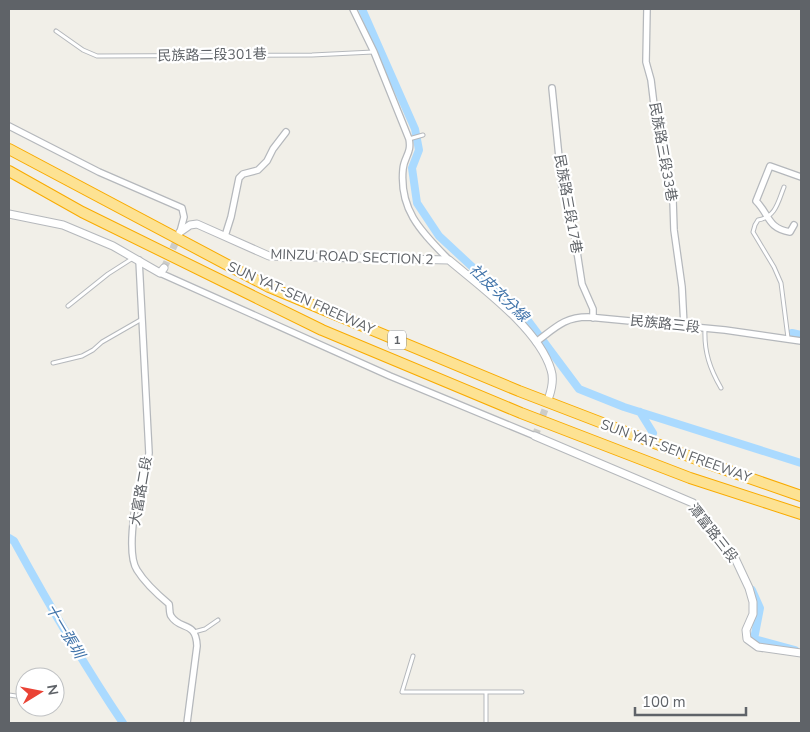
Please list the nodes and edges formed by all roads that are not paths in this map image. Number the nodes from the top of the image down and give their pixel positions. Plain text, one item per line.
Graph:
1 (353, 9) edge
2 (646, 9) edge
3 (56, 31) dead end
4 (374, 52) junction
5 (552, 88) dead end
6 (9, 126) edge
7 (286, 132) dead end
8 (423, 135) dead end
9 (411, 138) junction
10 (9, 150) edge
11 (9, 171) edge
12 (801, 177) edge
13 (784, 187) dead end
14 (9, 214) edge
15 (184, 217) junction
16 (767, 219) junction
17 (197, 224) junction
18 (794, 225) dead end
19 (180, 232) joint
20 (225, 236) junction
21 (136, 259) junction
22 (449, 260) junction
23 (162, 270) joint
24 (68, 306) dead end
25 (593, 318) junction
26 (142, 319) junction
27 (684, 326) junction
28 (706, 328) junction
29 (788, 338) junction
30 (537, 341) junction
31 (801, 341) edge
32 (53, 363) dead end
33 (721, 388) dead end
34 (550, 397) tunnel mouth
35 (535, 436) joint
36 (801, 496) edge
37 (801, 514) edge
38 (218, 620) dead end
39 (194, 632) junction
40 (801, 653) edge
41 (413, 656) dead end
42 (486, 692) junction
43 (522, 692) dead end
44 (187, 723) edge
45 (486, 723) edge

1 - 4 street
2 - 27 street, 民族路三段33巷
3 - 4 lane, 民族路二段301巷
4 - 9 street
5 - 25 street, 民族路三段17巷
6 - 15 street
7 - 20 street
8 - 9 lane
9 - 22 street
10 - 36 highway, SUN YAT-SEN FREEWAY / 1
11 - 37 highway, SUN YAT-SEN FREEWAY / 1
12 - 16 street
13 - 16 lane
14 - 21 street
15 - 17 street
15 - 19 street
16 - 18 street
16 - 29 lane
17 - 19 street
17 - 20 street, MINZU ROAD SECTION 2
20 - 22 street, MINZU ROAD SECTION 2
21 - 23 street
21 - 24 lane
21 - 26 street, 大富路二段
22 - 30 street, MINZU ROAD SECTION 2
23 - 35 street
25 - 27 street, 民族路三段
25 - 30 street, 民族路三段
26 - 32 lane
26 - 39 street, 大富路二段
27 - 28 street, 民族路三段
28 - 29 street, 民族路三段
28 - 33 lane
29 - 31 street, 民族路三段
30 - 34 street
35 - 40 street, 潭富路三段
38 - 39 lane
39 - 44 street
41 - 42 lane
42 - 43 lane
42 - 45 lane

